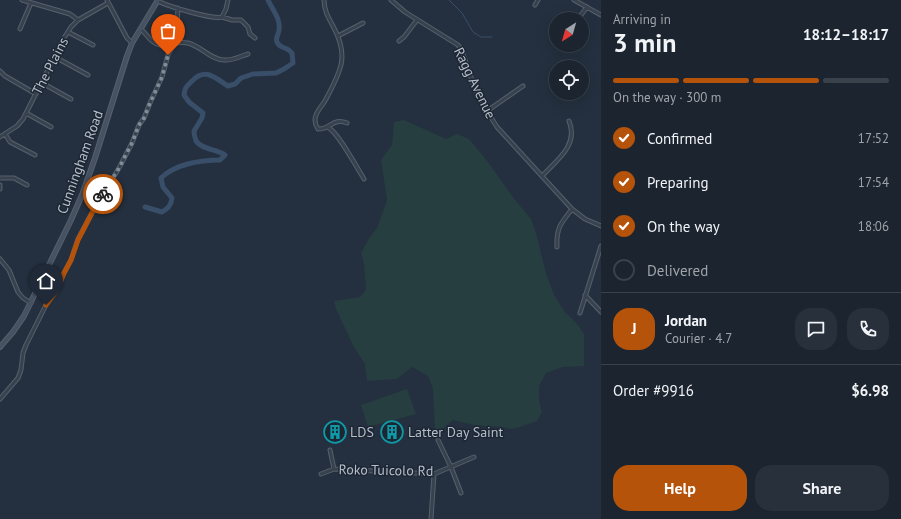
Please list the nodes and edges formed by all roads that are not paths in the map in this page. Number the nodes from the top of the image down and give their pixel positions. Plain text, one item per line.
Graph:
1 (22, 0) edge
2 (158, 0) edge
3 (228, 0) edge
4 (324, 0) edge
5 (391, 0) edge
6 (538, 0) edge
7 (574, 0) edge
8 (108, 2) edge
9 (31, 3) junction
10 (535, 6) dead end
11 (587, 7) junction
12 (178, 8) junction
13 (583, 12) edge
14 (601, 15) edge
15 (222, 17) junction
16 (78, 20) junction
17 (417, 20) junction
18 (363, 23) dead end
19 (20, 29) dead end
20 (141, 29) junction
21 (68, 32) junction
22 (338, 36) junction
23 (255, 38) dead end
24 (398, 41) dead end
25 (132, 43) junction
26 (174, 43) junction
27 (93, 45) dead end
28 (248, 54) dead end
29 (55, 57) junction
30 (0, 71) edge
31 (88, 75) dead end
32 (42, 83) junction
33 (522, 86) dead end
34 (36, 94) junction
35 (71, 98) dead end
36 (487, 111) junction
37 (26, 114) junction
38 (569, 121) dead end
39 (346, 123) dead end
40 (51, 127) dead end
41 (327, 127) junction
42 (5, 134) junction
43 (0, 137) edge
44 (35, 155) dead end
45 (542, 176) junction
46 (0, 178) edge
47 (364, 179) dead end
48 (0, 185) edge
49 (27, 185) dead end
50 (0, 189) edge
51 (572, 208) junction
52 (601, 226) edge
53 (601, 246) edge
54 (558, 247) dead end
55 (1, 261) edge
56 (585, 295) junction
57 (31, 303) junction
58 (601, 312) edge
59 (580, 313) dead end
60 (0, 347) edge
61 (0, 399) edge
62 (438, 440) dead end
63 (330, 450) dead end
64 (474, 457) dead end
65 (451, 467) junction
66 (334, 469) junction
67 (320, 474) dead end
68 (434, 474) junction
69 (461, 493) dead end
70 (431, 519) edge

1 - 9 street
2 - 12 street
2 - 20 main road, Cunningham Road
3 - 15 street
4 - 22 street
5 - 17 street, Ragg Avenue
6 - 10 street
7 - 11 street
8 - 16 street, The Plains
8 - 25 street
9 - 16 street
9 - 19 street
11 - 13 street
11 - 14 street
12 - 15 street
12 - 26 street
15 - 23 street
16 - 21 street, The Plains
17 - 24 street
17 - 36 street, Ragg Avenue
18 - 22 street
20 - 25 main road, Cunningham Road
20 - 26 street
21 - 27 street
21 - 29 street, The Plains
22 - 41 street
25 - 57 main road, Cunningham Road
26 - 28 street
26 - 61 street
29 - 31 street
29 - 32 street, The Plains
30 - 34 street
32 - 34 street, The Plains
32 - 35 street
33 - 36 street
34 - 37 street, The Plains
36 - 45 street, Ragg Avenue
37 - 40 street
37 - 42 street, The Plains
38 - 45 street
39 - 41 street
41 - 47 street
42 - 43 street, The Plains
42 - 44 street
45 - 51 street, Ragg Avenue
46 - 49 street
48 - 50 street
51 - 52 street, Ragg Avenue
51 - 54 street
53 - 56 street
55 - 57 street
56 - 58 street
56 - 59 street
57 - 60 main road, Cunningham Road
62 - 65 street
63 - 66 street
64 - 65 street, Roko Tuicolo Rd
65 - 68 street, Roko Tuicolo Rd
65 - 69 street
66 - 67 street, Roko Tuicolo Rd
66 - 68 street, Roko Tuicolo Rd
68 - 70 street

